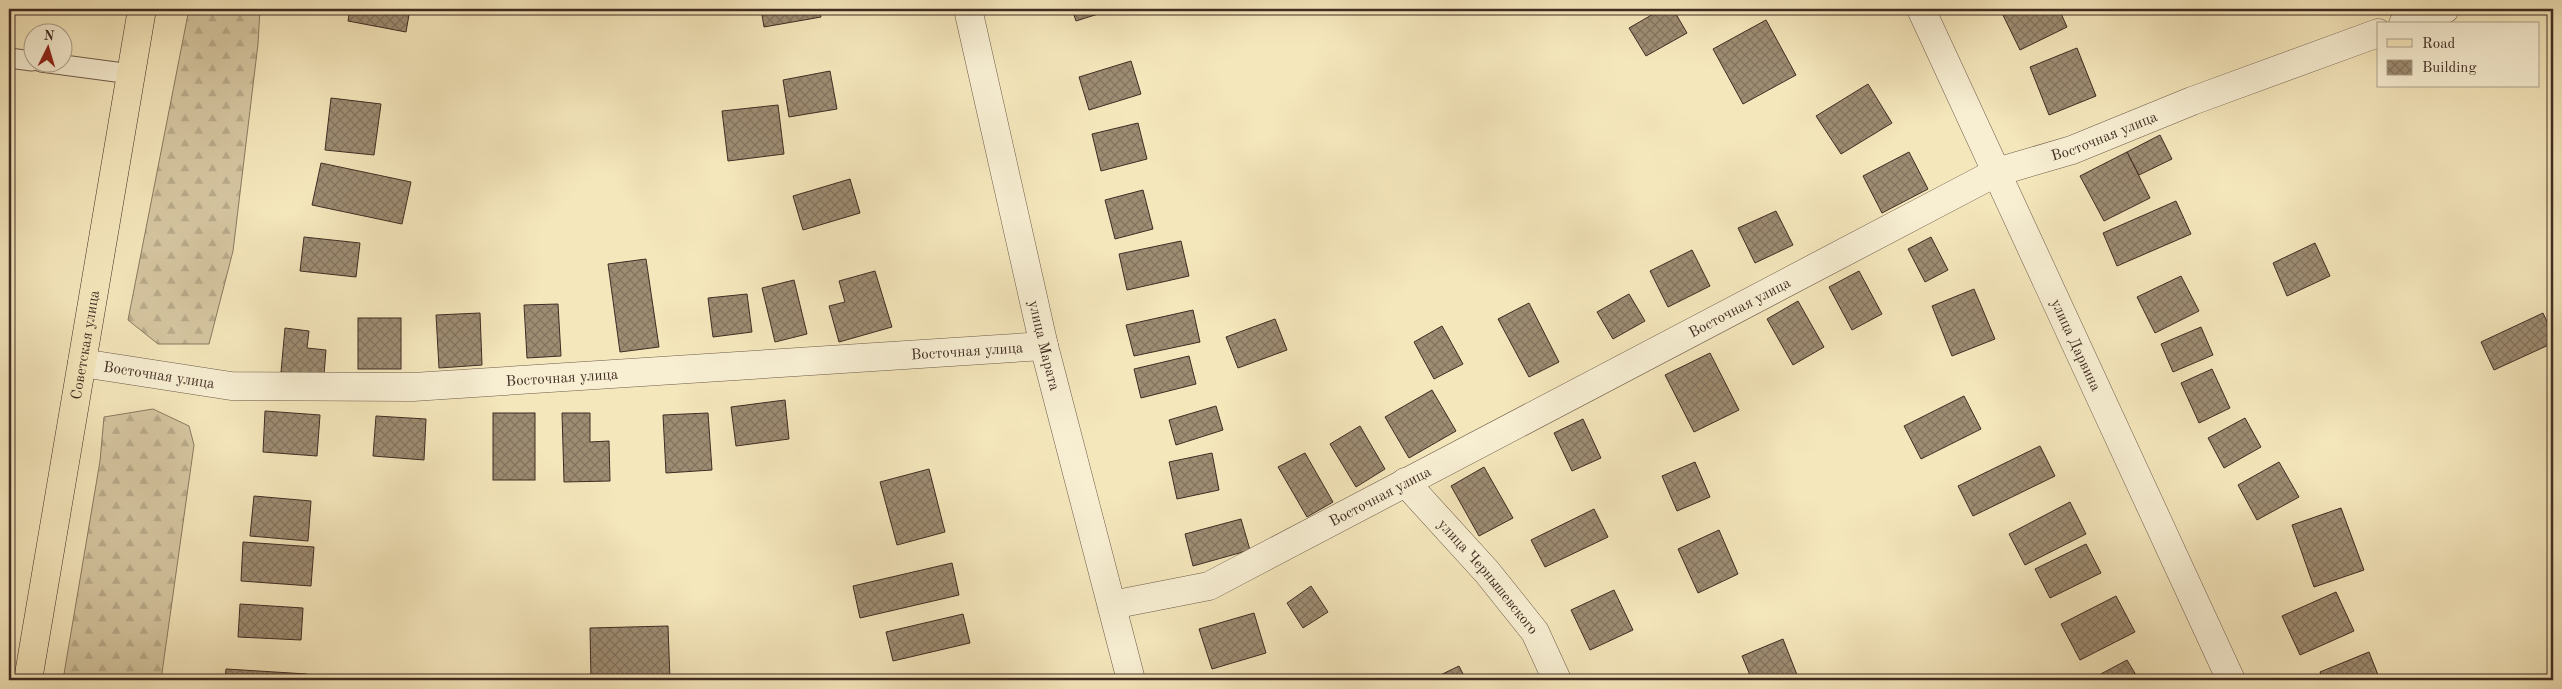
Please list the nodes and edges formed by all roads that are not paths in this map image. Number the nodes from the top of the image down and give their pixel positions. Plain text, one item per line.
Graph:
1 (142, 9) edge
2 (968, 9) edge
3 (1921, 9) edge
4 (2445, 9) edge
5 (2409, 22) edge
6 (2377, 33) edge
7 (9, 58) edge
8 (22, 60) edge
9 (72, 66) edge
10 (131, 74) junction
11 (1997, 172) junction
12 (1044, 346) junction
13 (82, 363) junction
14 (1405, 482) junction
15 (1112, 605) junction
16 (28, 680) edge
17 (1131, 680) edge
18 (1557, 680) edge
19 (2231, 680) edge

1 - 10 main road, Советская улица
2 - 12 street, улица Марата
3 - 11 street, улица Дарвина
4 - 5 street
6 - 11 street, Восточная улица
7 - 8 lane
9 - 10 lane
10 - 13 main road, Советская улица
11 - 14 street, Восточная улица
11 - 19 street, улица Дарвина
12 - 13 street, Восточная улица
12 - 15 street, улица Марата
13 - 16 main road, Советская улица
14 - 15 street, Восточная улица
14 - 18 street, улица Чернышевского
15 - 17 street, улица Марата

